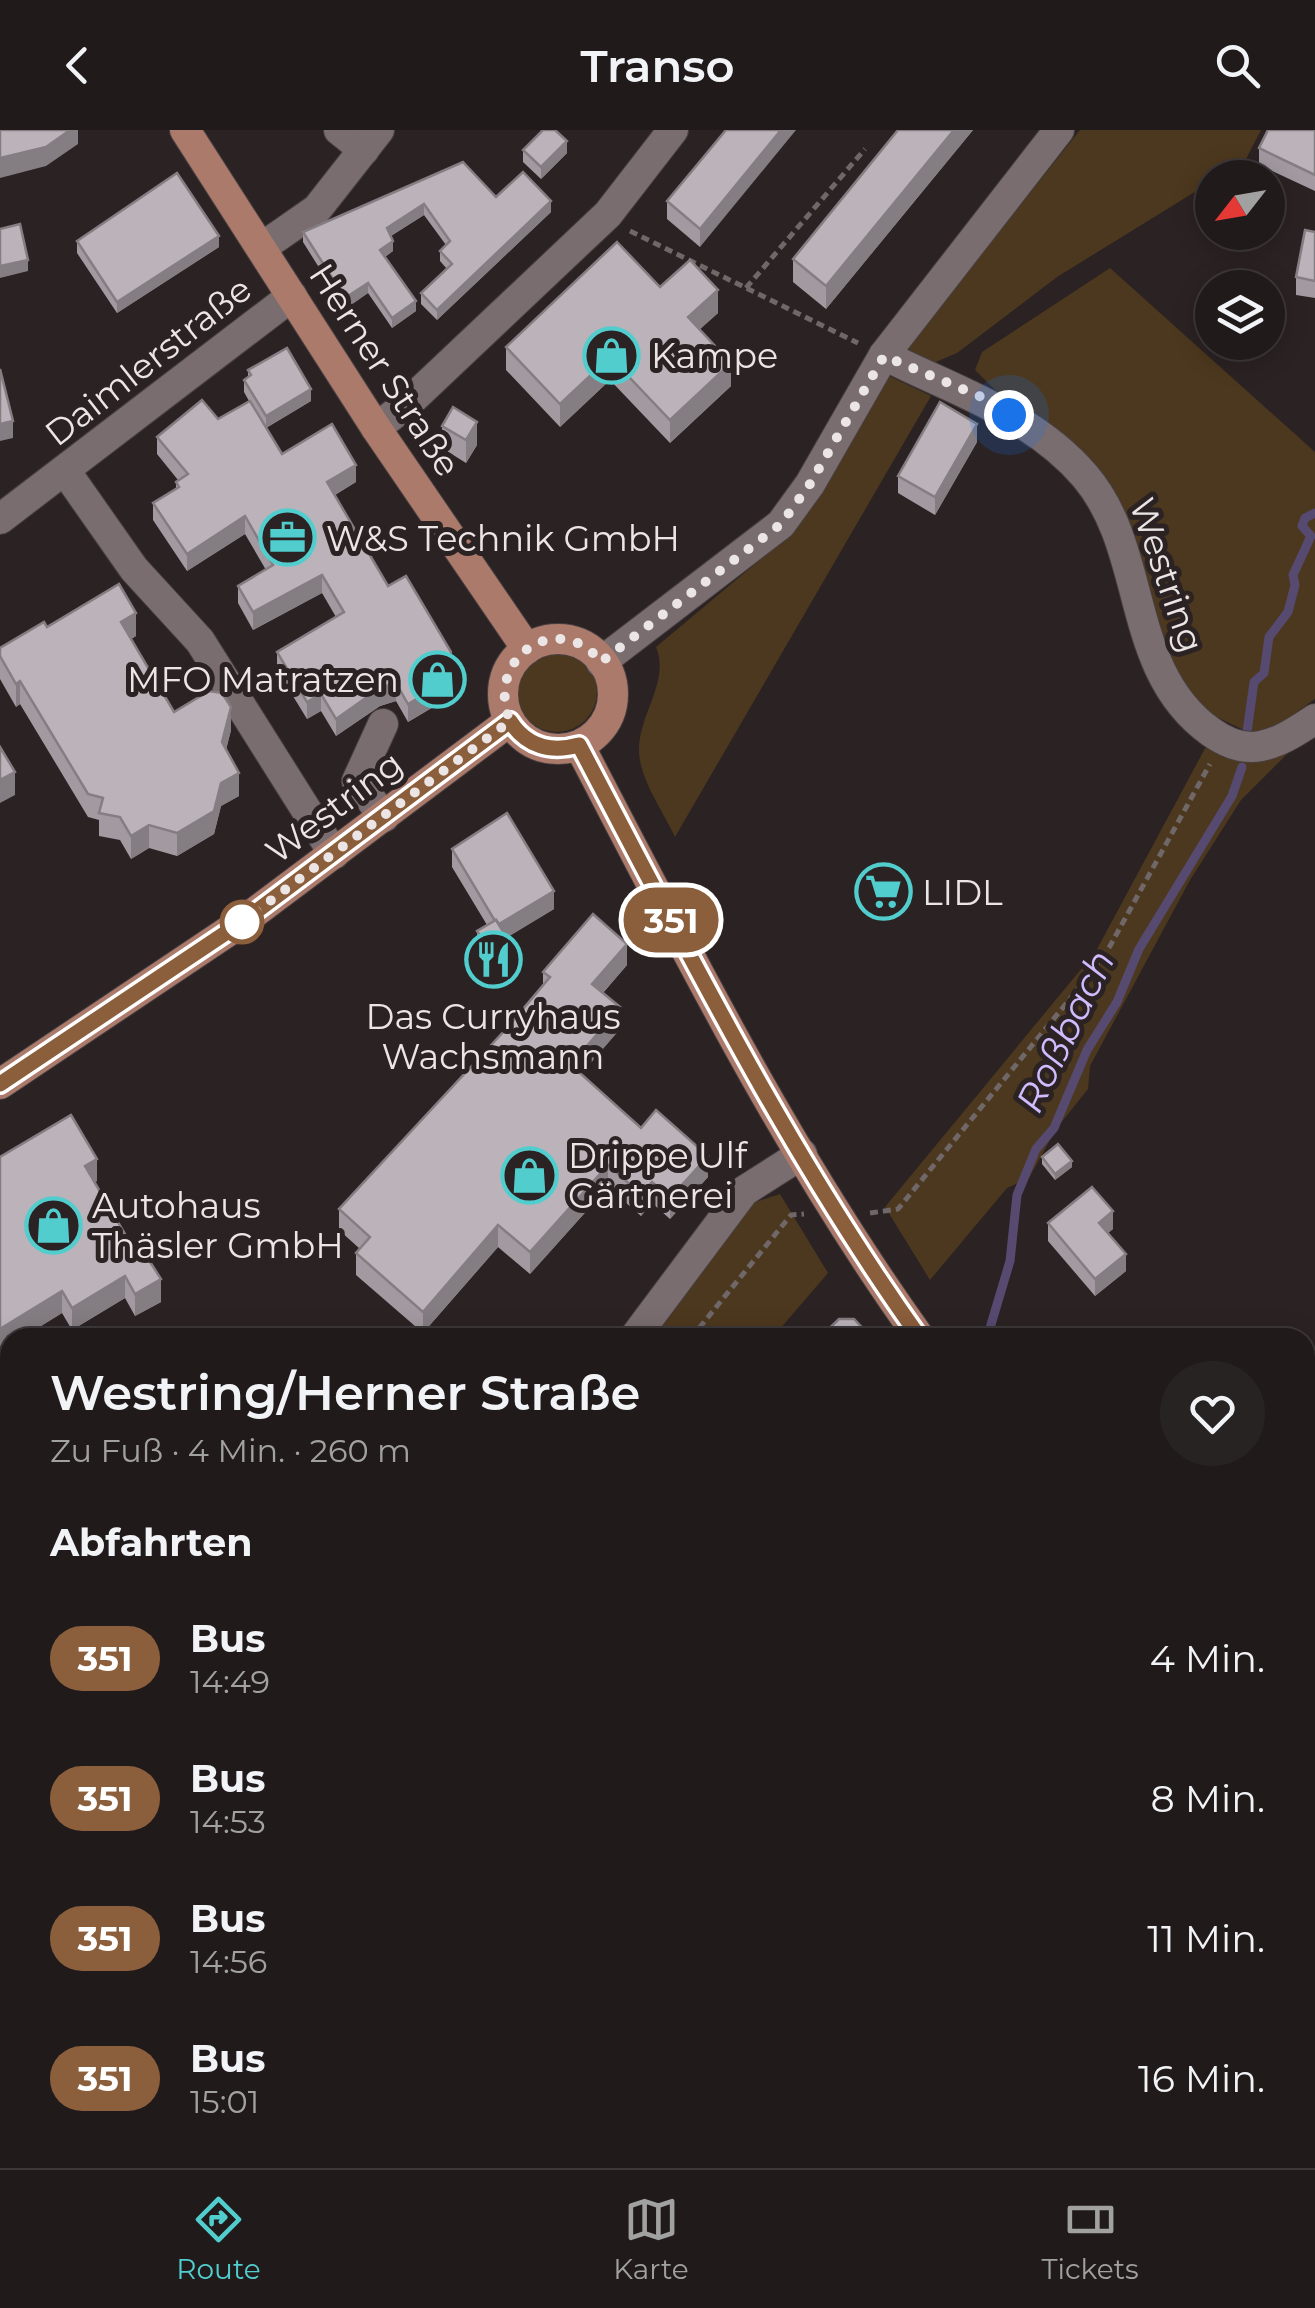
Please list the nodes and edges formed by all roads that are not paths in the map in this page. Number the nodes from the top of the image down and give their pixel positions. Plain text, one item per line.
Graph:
1 (185, 130) edge
2 (339, 130) edge
3 (674, 130) edge
4 (1060, 130) edge
5 (372, 140) edge
6 (262, 248) junction
7 (292, 296) junction
8 (884, 356) junction
9 (376, 428) junction
10 (66, 472) junction
11 (0, 519) edge
12 (527, 649) junction
13 (601, 662) junction
14 (1315, 719) edge
15 (510, 721) junction
16 (383, 724) dead end
17 (579, 745) junction
18 (384, 817) junction
19 (334, 854) junction
20 (0, 1084) edge
21 (802, 1154) junction
22 (642, 1328) edge
23 (914, 1328) edge

1 - 6 main road, Herner Straße
2 - 5 street
3 - 9 street
4 - 8 street
5 - 6 street
6 - 7 main road, Herner Straße
7 - 9 main road, Herner Straße
7 - 10 street, Daimlerstraße
8 - 13 street
8 - 14 street, Westring
9 - 12 main road, Herner Straße
10 - 11 street, Daimlerstraße
10 - 19 street
12 - 13 main road
12 - 15 main road
13 - 17 main road
15 - 17 main road
15 - 18 main road, Westring
16 - 18 street
17 - 21 main road
18 - 19 main road, Westring
19 - 20 main road, Westring
21 - 22 street
21 - 23 main road

